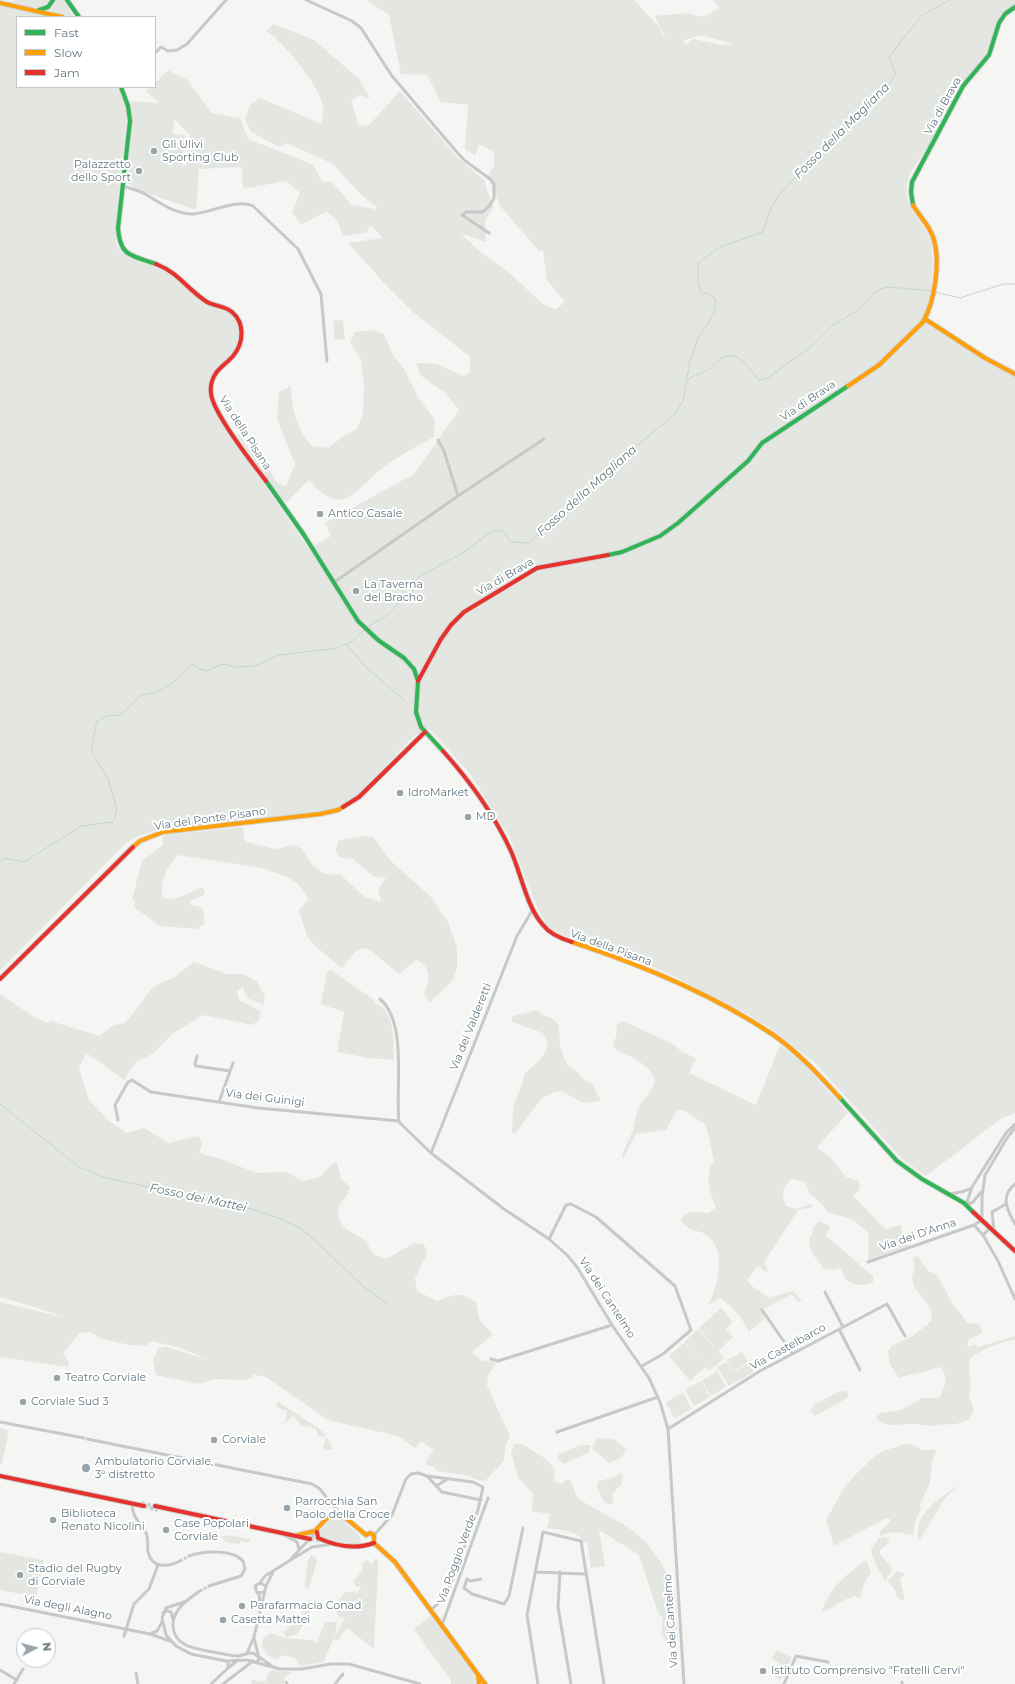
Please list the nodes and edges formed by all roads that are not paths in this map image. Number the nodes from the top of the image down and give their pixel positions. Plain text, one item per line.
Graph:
1 (53, 0) edge
2 (67, 0) edge
3 (226, 0) edge
4 (306, 0) edge
5 (0, 2) edge
6 (1015, 7) edge
7 (38, 10) junction
8 (59, 16) edge
9 (78, 16) edge
10 (156, 52) edge
11 (122, 88) edge
12 (122, 186) junction
13 (488, 233) dead end
14 (925, 319) junction
15 (327, 361) dead end
16 (1015, 374) edge
17 (544, 439) dead end
18 (438, 440) dead end
19 (458, 496) junction
20 (334, 583) junction
21 (418, 681) junction
22 (425, 732) junction
23 (533, 909) junction
24 (0, 979) edge
25 (380, 999) dead end
26 (198, 1056) dead end
27 (234, 1063) dead end
28 (230, 1071) junction
29 (219, 1102) junction
30 (118, 1120) dead end
31 (399, 1121) junction
32 (1015, 1124) edge
33 (1015, 1128) edge
34 (431, 1153) junction
35 (1015, 1184) edge
36 (972, 1187) junction
37 (983, 1189) junction
38 (948, 1194) junction
39 (1006, 1204) junction
40 (966, 1205) junction
41 (982, 1220) junction
42 (1015, 1224) edge
43 (974, 1225) junction
44 (990, 1228) junction
45 (994, 1233) junction
46 (983, 1235) junction
47 (549, 1239) junction
48 (1015, 1251) edge
49 (868, 1262) dead end
50 (825, 1292) dead end
51 (1015, 1299) edge
52 (762, 1310) dead end
53 (612, 1325) junction
54 (843, 1327) junction
55 (839, 1329) junction
56 (905, 1336) dead end
57 (792, 1353) junction
58 (490, 1359) dead end
59 (642, 1366) junction
60 (860, 1370) dead end
61 (658, 1397) junction
62 (0, 1422) edge
63 (668, 1429) junction
64 (557, 1432) dead end
65 (427, 1476) junction
66 (0, 1477) edge
67 (448, 1479) junction
68 (436, 1486) junction
69 (488, 1498) dead end
70 (481, 1500) junction
71 (134, 1503) junction
72 (142, 1504) tunnel mouth
73 (157, 1508) tunnel mouth
74 (342, 1516) junction
75 (523, 1528) dead end
76 (318, 1530) junction
77 (281, 1532) junction
78 (292, 1535) junction
79 (366, 1535) junction
80 (374, 1535) junction
81 (310, 1539) junction
82 (335, 1543) junction
83 (374, 1543) junction
84 (367, 1544) junction
85 (300, 1549) junction
86 (189, 1556) tunnel mouth
87 (180, 1561) tunnel mouth
88 (289, 1561) junction
89 (158, 1565) junction
90 (273, 1572) junction
91 (535, 1572) junction
92 (560, 1572) junction
93 (586, 1574) junction
94 (480, 1579) dead end
95 (260, 1583) junction
96 (209, 1586) tunnel mouth
97 (266, 1586) junction
98 (456, 1588) junction
99 (464, 1588) junction
100 (200, 1591) tunnel mouth
101 (264, 1592) junction
102 (259, 1593) junction
103 (187, 1601) junction
104 (0, 1604) edge
105 (260, 1609) junction
106 (431, 1610) junction
107 (162, 1614) junction
108 (173, 1621) junction
109 (162, 1622) junction
110 (442, 1625) junction
111 (126, 1629) junction
112 (150, 1634) junction
113 (124, 1636) dead end
114 (254, 1637) junction
115 (171, 1642) junction
116 (247, 1653) junction
117 (259, 1656) junction
118 (239, 1660) junction
119 (228, 1661) junction
120 (253, 1661) junction
121 (828, 1662) dead end
122 (228, 1668) junction
123 (23, 1669) dead end
124 (280, 1669) junction
125 (0, 1670) edge
126 (136, 1673) dead end
127 (343, 1674) dead end
128 (477, 1675) junction
129 (17, 1680) junction
130 (14, 1684) edge
131 (138, 1684) edge
132 (211, 1684) edge
133 (223, 1684) edge
134 (335, 1684) edge
135 (420, 1684) edge
136 (479, 1684) edge
137 (484, 1684) edge
138 (538, 1684) edge
139 (571, 1684) edge
140 (604, 1684) edge
141 (684, 1684) edge
142 (784, 1684) edge

1 - 7 main road
2 - 9 main road
3 - 10 street
4 - 13 street
5 - 7 main road
6 - 14 main road, Via di Brava
7 - 8 main road
11 - 12 main road, Via della Pisana
12 - 15 street
12 - 20 main road, Via della Pisana
14 - 16 main road
14 - 21 main road, Via di Brava
17 - 19 street
18 - 19 street
19 - 20 street
20 - 21 main road, Via della Pisana
21 - 22 main road, Via della Pisana
22 - 23 main road, Via della Pisana
22 - 24 main road, Via del Ponte Pisano
23 - 34 street, Via dei Valderetti
23 - 38 main road, Via della Pisana
25 - 31 street
26 - 28 street
27 - 28 street
28 - 29 street
29 - 30 street, Via dei Guinigi
29 - 31 street, Via dei Guinigi
31 - 34 street, Via dei Cantelmo
32 - 36 street
33 - 37 street
34 - 47 street, Via dei Cantelmo
35 - 39 street
36 - 38 street
36 - 40 street
37 - 40 street
37 - 41 street
38 - 40 main road, Via della Pisana
39 - 42 street
39 - 45 street
40 - 41 main road, Via della Pisana
41 - 43 street, Via dei D’Anna
41 - 44 main road, Via della Pisana
43 - 46 street
43 - 49 street, Via dei D’Anna
44 - 45 main road, Via della Pisana
44 - 46 street
45 - 48 main road, Via della Pisana
46 - 51 street
47 - 53 street, Via dei Cantelmo
47 - 59 street
50 - 54 street
52 - 57 street
53 - 58 street
53 - 59 street, Via dei Cantelmo
54 - 55 street, Via Castelbarco
54 - 56 street, Via Castelbarco
55 - 57 street, Via Castelbarco
55 - 60 street
57 - 63 street, Via Castelbarco
59 - 61 street, Via dei Cantelmo
61 - 63 street, Via dei Cantelmo
61 - 64 street
62 - 74 street
63 - 141 street, Via dei Cantelmo
65 - 67 street
65 - 68 street
65 - 80 street
66 - 71 main road
67 - 68 street
67 - 70 street
68 - 70 street
69 - 98 street, Via Poggio Verde
70 - 106 street
71 - 72 main road
71 - 89 street
73 - 77 main road
74 - 76 main road
74 - 79 main road
75 - 99 street
76 - 78 main road
76 - 81 street
76 - 82 main road
77 - 78 main road
77 - 85 street
78 - 81 main road
79 - 80 main road
79 - 84 main road
80 - 83 main road
81 - 85 street
82 - 84 main road
82 - 88 street
83 - 84 main road
83 - 106 main road, Via Poggio Verde
85 - 88 street
86 - 96 street
87 - 89 street
88 - 90 street
89 - 111 street
90 - 95 street
90 - 97 street
91 - 92 street
91 - 93 street
91 - 138 street
92 - 93 street
92 - 139 street
93 - 140 street
94 - 99 street
95 - 97 street
95 - 102 street
97 - 101 street
98 - 99 street
98 - 110 street, Via Poggio Verde
100 - 103 street
101 - 102 street
101 - 105 street
102 - 105 street
103 - 107 street
103 - 108 street
104 - 111 street, Via degli Alagno
105 - 114 street
106 - 110 main road, Via Poggio Verde
107 - 108 street
107 - 109 street
108 - 116 street
109 - 112 street
109 - 115 street
110 - 128 main road, Via Poggio Verde
111 - 112 street
111 - 113 street, Via degli Alagno
112 - 115 street
114 - 116 street
114 - 117 street
115 - 119 street
116 - 117 street
117 - 120 street
117 - 124 street
118 - 119 street
118 - 120 street
118 - 122 street
119 - 122 street
120 - 124 street
120 - 133 street
121 - 142 street
122 - 132 street
123 - 129 street
124 - 135 street
125 - 129 street
126 - 131 street
127 - 134 street
128 - 136 main road, Via Poggio Verde
128 - 137 main road, Via Poggio Verde
129 - 130 street

